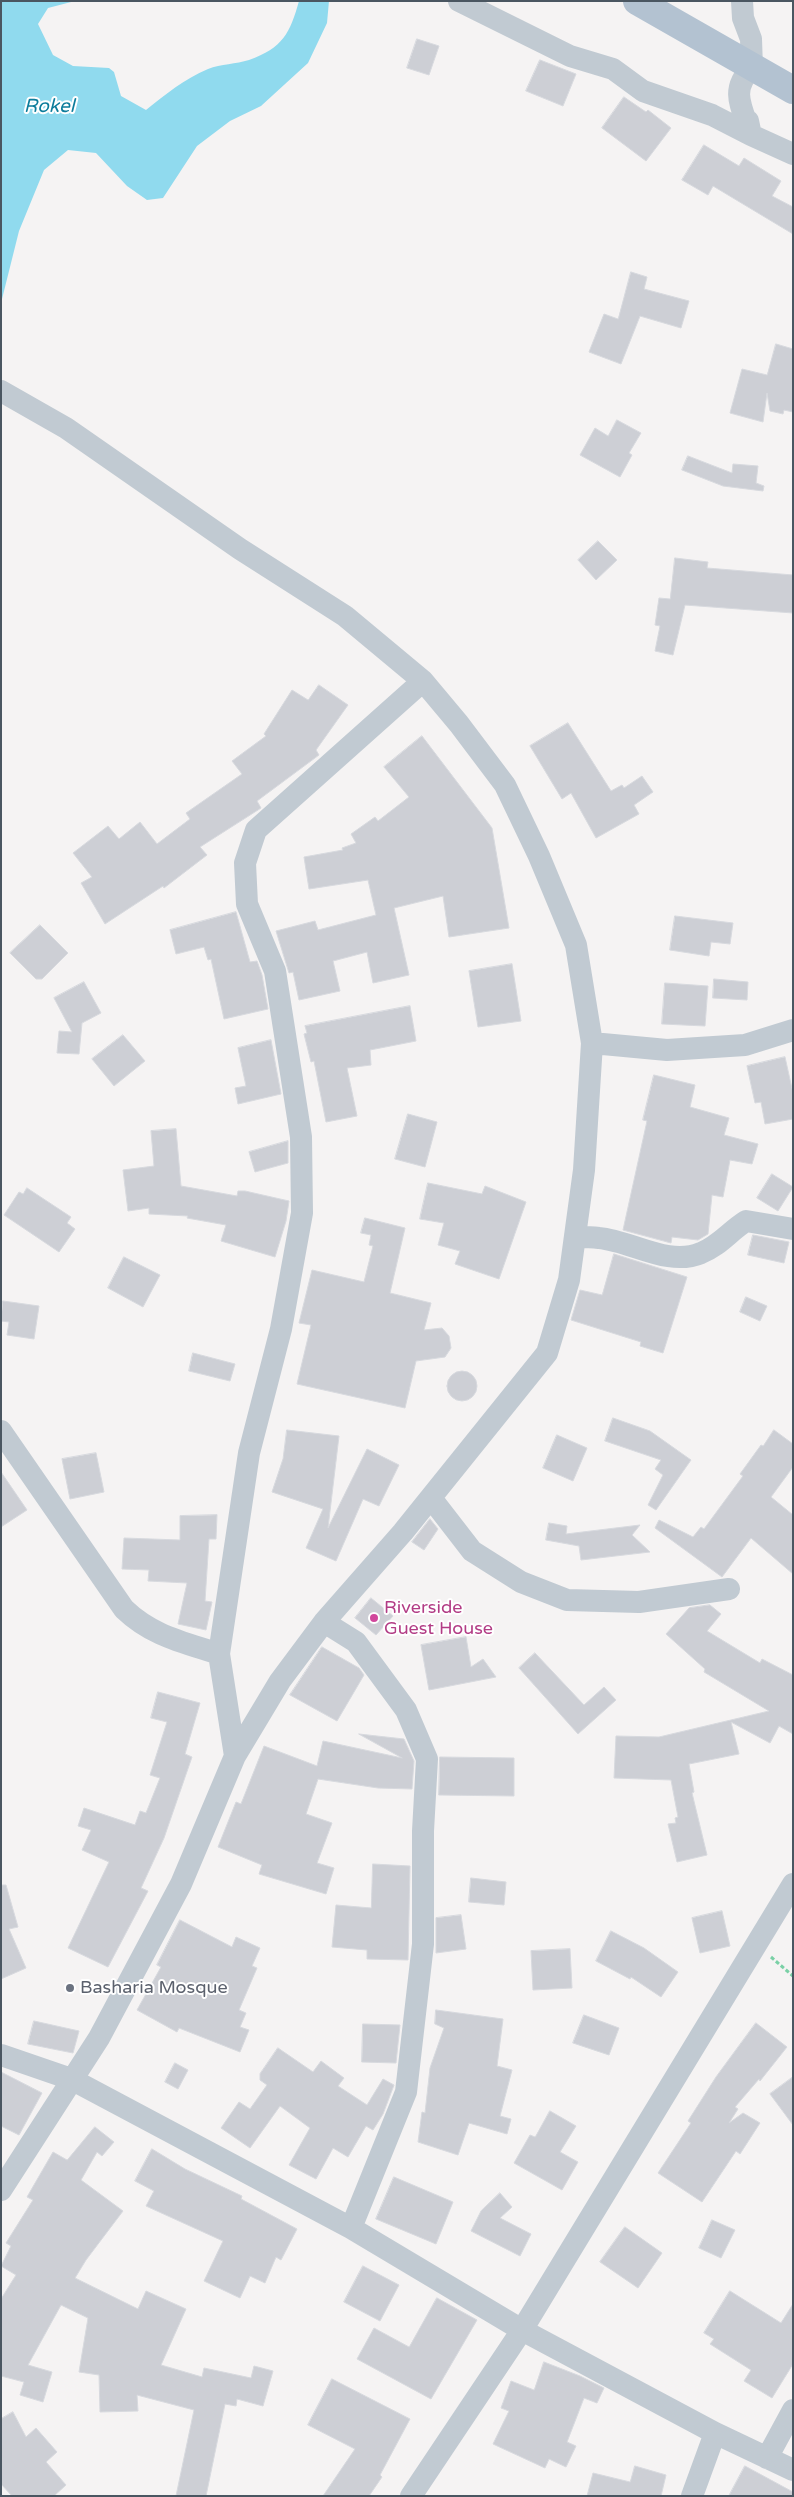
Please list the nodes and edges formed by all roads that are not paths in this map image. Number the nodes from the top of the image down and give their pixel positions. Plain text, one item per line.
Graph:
1 (459, 1) edge
2 (637, 1) edge
3 (742, 1) edge
4 (758, 71) junction
5 (793, 90) edge
6 (750, 135) junction
7 (793, 154) edge
8 (1, 392) edge
9 (423, 681) junction
10 (793, 1030) edge
11 (592, 1042) junction
12 (793, 1229) edge
13 (576, 1237) junction
14 (1, 1431) edge
15 (431, 1498) junction
16 (729, 1589) dead end
17 (324, 1622) junction
18 (219, 1654) junction
19 (235, 1756) junction
20 (793, 1884) edge
21 (1, 2055) edge
22 (71, 2079) junction
23 (1, 2190) edge
24 (351, 2228) junction
25 (522, 2330) junction
26 (793, 2410) edge
27 (715, 2433) junction
28 (767, 2458) junction
29 (793, 2470) edge
30 (411, 2496) edge
31 (692, 2496) edge

1 - 6 street
2 - 4 main road
3 - 4 street
4 - 5 main road
4 - 6 street
6 - 7 street
8 - 9 street
9 - 11 street
9 - 18 street
10 - 11 street
11 - 13 street
12 - 13 street
13 - 15 street
14 - 18 street
15 - 16 street
15 - 17 street
17 - 19 street
17 - 24 street
18 - 19 street
19 - 22 street
20 - 25 street
21 - 22 street
22 - 23 street
22 - 24 street
24 - 25 street
25 - 27 street
25 - 30 street
26 - 28 street
27 - 28 street
27 - 31 street
28 - 29 street

